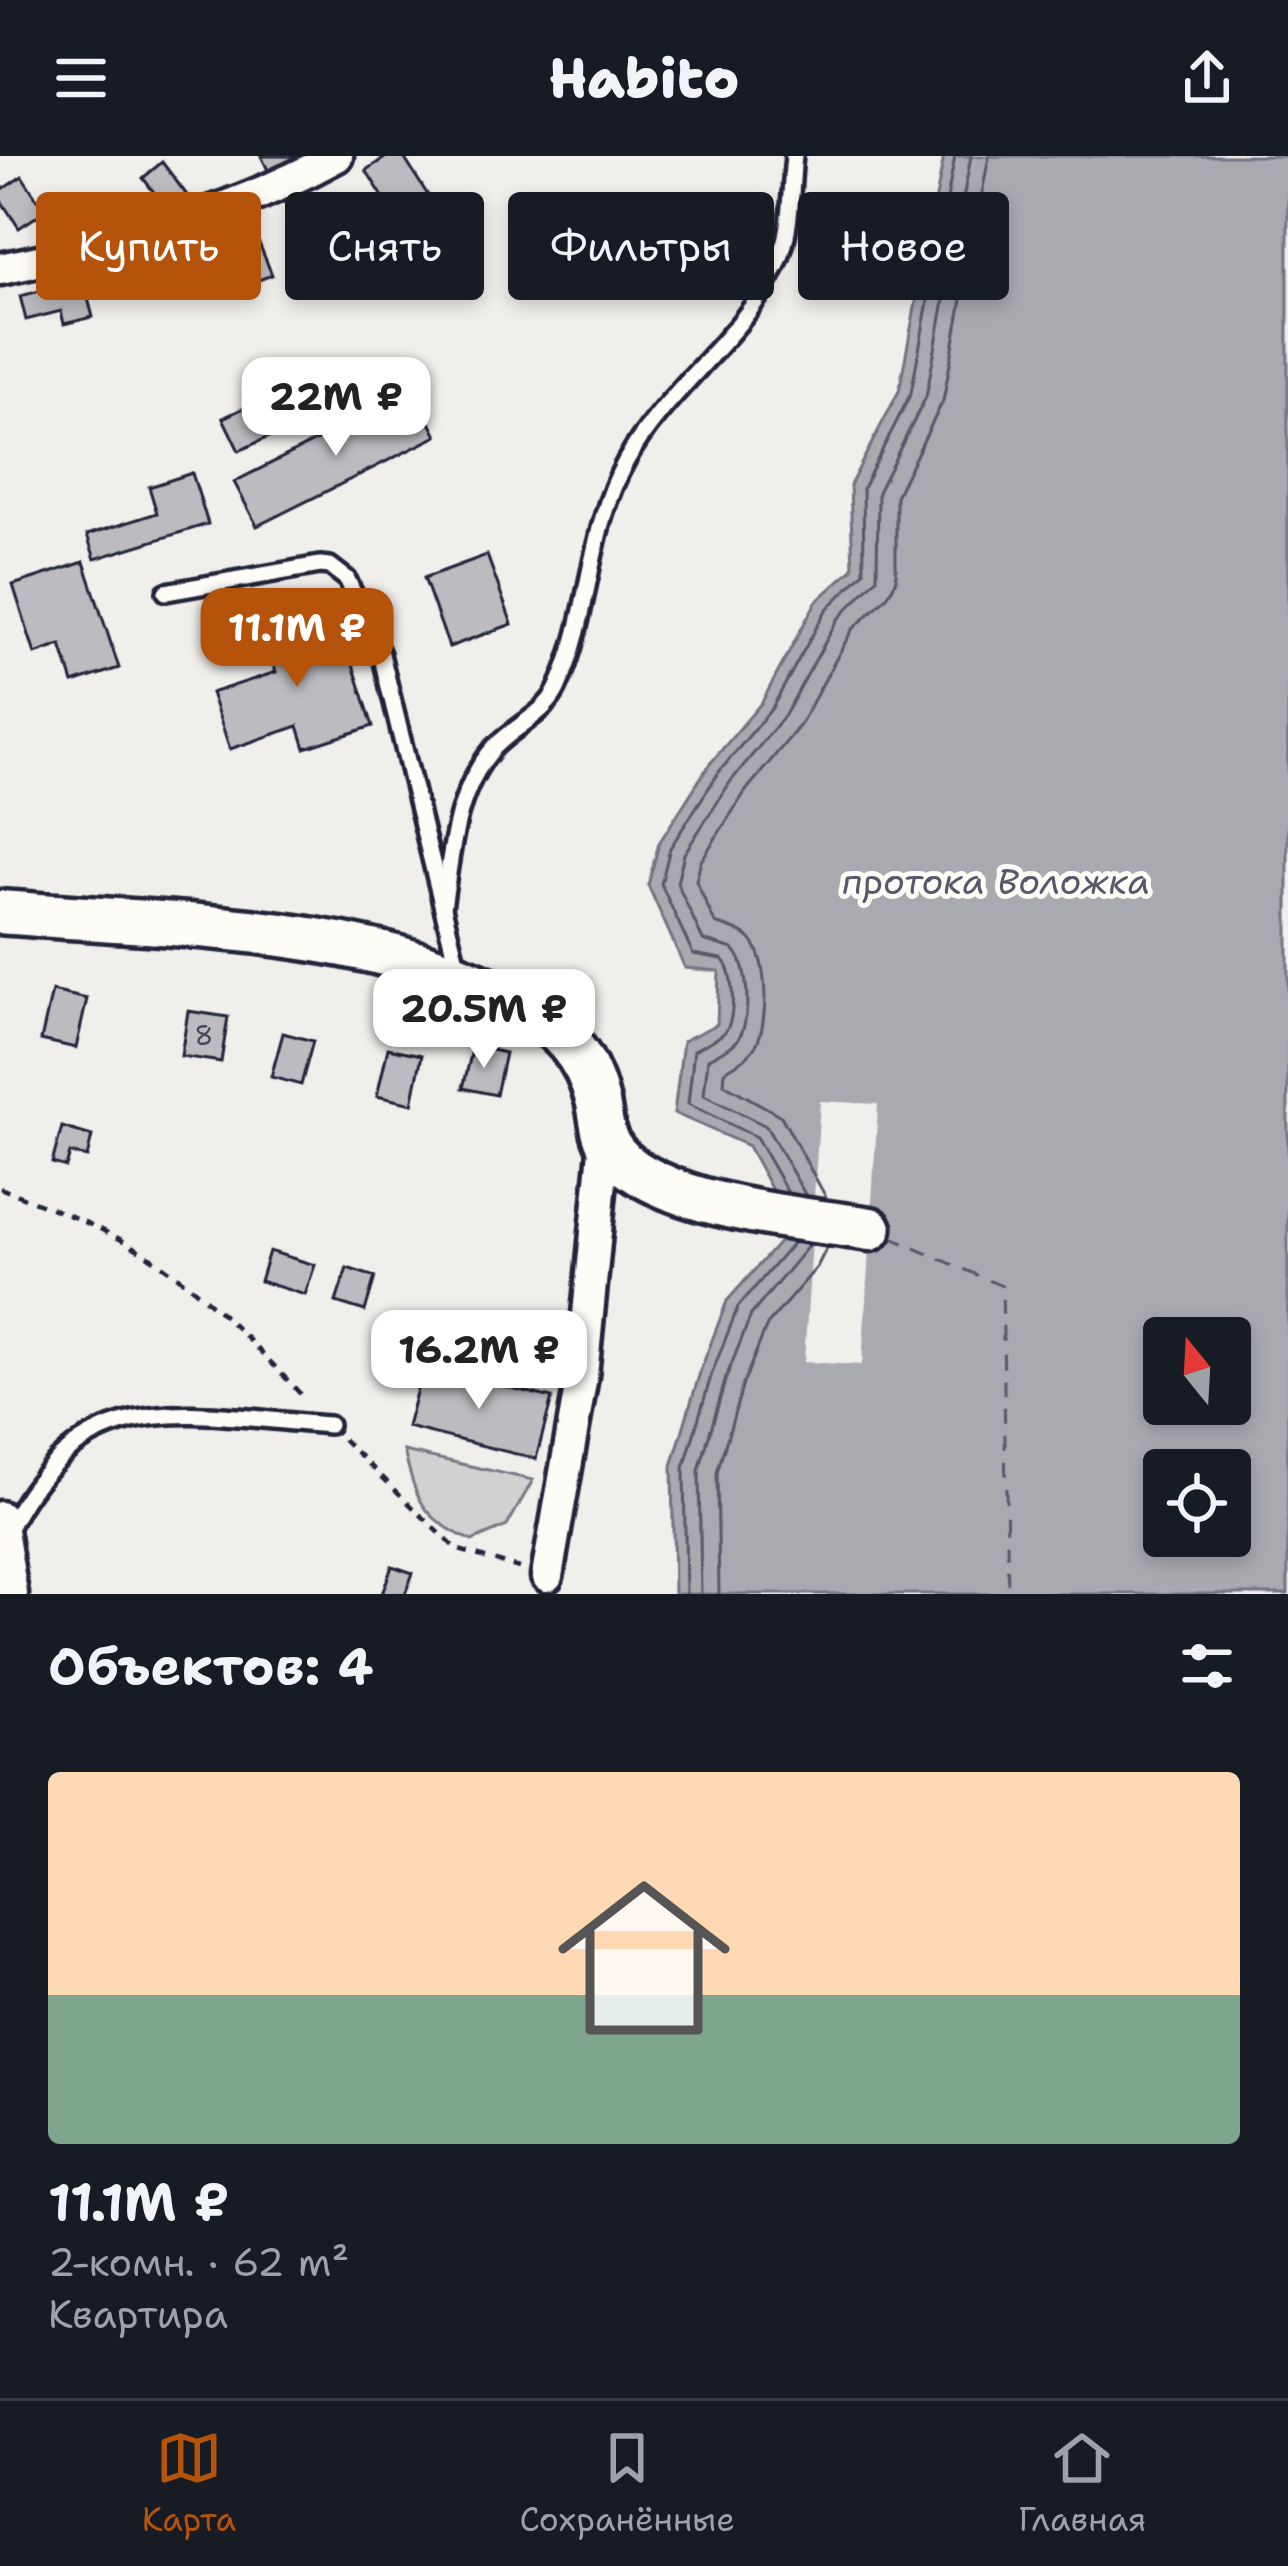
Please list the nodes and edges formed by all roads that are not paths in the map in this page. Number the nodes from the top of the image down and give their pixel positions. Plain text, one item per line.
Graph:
1 (337, 156) edge
2 (794, 156) edge
3 (0, 268) edge
4 (166, 592) dead end
5 (443, 907) junction
6 (0, 911) edge
7 (460, 978) junction
8 (605, 1140) junction
9 (870, 1229) dead end
10 (329, 1425) road end
11 (3, 1526) edge
12 (550, 1585) edge
13 (12, 1594) edge

1 - 3 street
2 - 5 lane
4 - 5 lane
5 - 7 lane
6 - 7 street
7 - 8 street
8 - 9 street
8 - 12 street
10 - 11 lane
11 - 13 street

